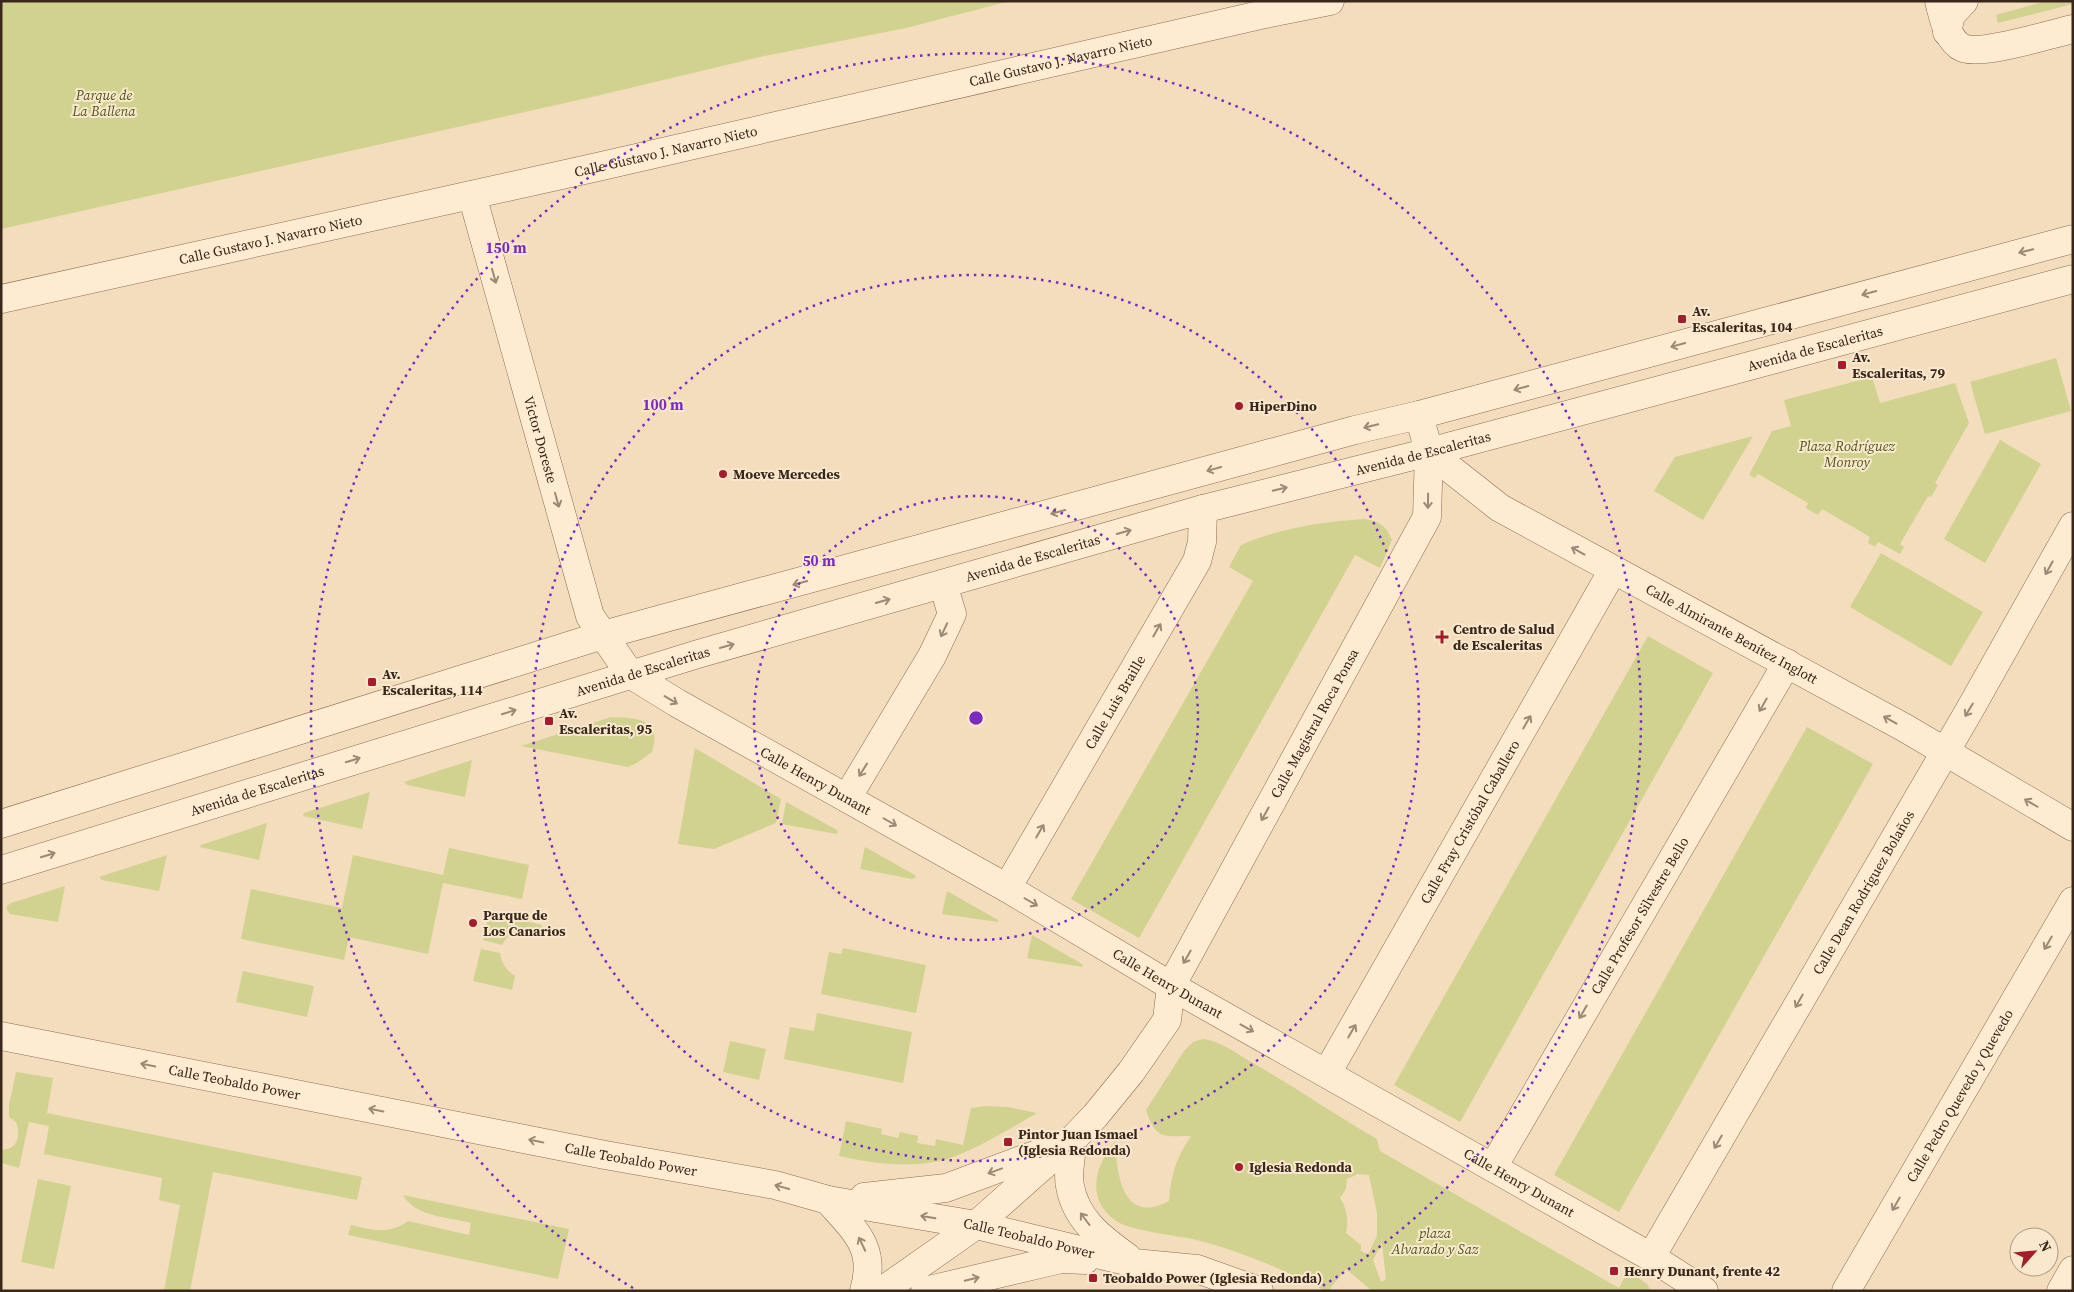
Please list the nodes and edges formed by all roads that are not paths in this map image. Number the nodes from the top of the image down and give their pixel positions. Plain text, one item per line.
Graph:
1 (1330, 1) edge
2 (1939, 1) edge
3 (1964, 1) edge
4 (2073, 29) edge
5 (1947, 32) junction
6 (472, 195) junction
7 (2073, 239) edge
8 (2073, 279) edge
9 (1, 298) edge
10 (1419, 416) junction
11 (1429, 452) junction
12 (1203, 509) junction
13 (2073, 526) edge
14 (1614, 570) junction
15 (942, 584) junction
16 (604, 635) junction
17 (1787, 663) junction
18 (630, 674) junction
19 (1944, 752) junction
20 (847, 798) junction
21 (1, 824) edge
22 (2073, 827) edge
23 (1, 870) edge
24 (1007, 888) junction
25 (2073, 901) edge
26 (1171, 986) junction
27 (1, 1036) edge
28 (1327, 1073) junction
29 (1073, 1139) junction
30 (1493, 1167) junction
31 (828, 1200) junction
32 (976, 1225) junction
33 (1651, 1257) junction
34 (1134, 1263) junction
35 (2073, 1270) edge
36 (1694, 1288) edge
37 (864, 1291) edge
38 (882, 1291) edge
39 (925, 1291) edge
40 (1259, 1291) edge
41 (1846, 1291) edge
42 (2061, 1291) edge

1 - 6 street, Calle Gustavo J. Navarro Nieto
2 - 5 street
3 - 5 street
4 - 5 street
6 - 9 street, Calle Gustavo J. Navarro Nieto
6 -> 16 street, Victor Doreste
7 -> 10 street
8 - 11 street, Avenida de Escaleritas
10 - 11 street
10 -> 16 street
12 -> 11 street, Avenida de Escaleritas
14 -> 11 street, Calle Almirante Benítez Inglott
11 -> 26 street, Calle Magistral Roca Ponsa
15 -> 12 street, Avenida de Escaleritas
24 -> 12 street, Calle Luis Braille
13 -> 19 street, Calle Dean Rodríguez Bolaños
14 - 17 street, Calle Almirante Benítez Inglott
28 -> 14 street, Calle Fray Cristóbal Caballero
18 -> 15 street, Avenida de Escaleritas
15 -> 20 street
16 - 18 street, Victor Doreste
16 - 21 street
19 -> 17 street, Calle Almirante Benítez Inglott
17 -> 30 street, Calle Profesor Silvestre Bello
18 -> 20 street, Calle Henry Dunant
23 -> 18 street, Avenida de Escaleritas
22 -> 19 street, Calle Almirante Benítez Inglott
19 -> 33 street, Calle Dean Rodríguez Bolaños
20 -> 24 street, Calle Henry Dunant
24 -> 26 street, Calle Henry Dunant
25 -> 41 street, Calle Pedro Quevedo y Quevedo
26 -> 28 street, Calle Henry Dunant
26 - 29 street
31 -> 27 street, Calle Teobaldo Power
28 - 30 street, Calle Henry Dunant
29 -> 31 street
29 - 32 street
34 -> 29 street
30 - 33 street, Calle Henry Dunant
32 -> 31 street, Calle Teobaldo Power
37 -> 31 street
32 - 34 street, Calle Teobaldo Power
32 - 38 street
33 - 36 street, Calle Henry Dunant
39 -> 34 street
34 - 40 street, Calle Teobaldo Power
35 - 42 street

